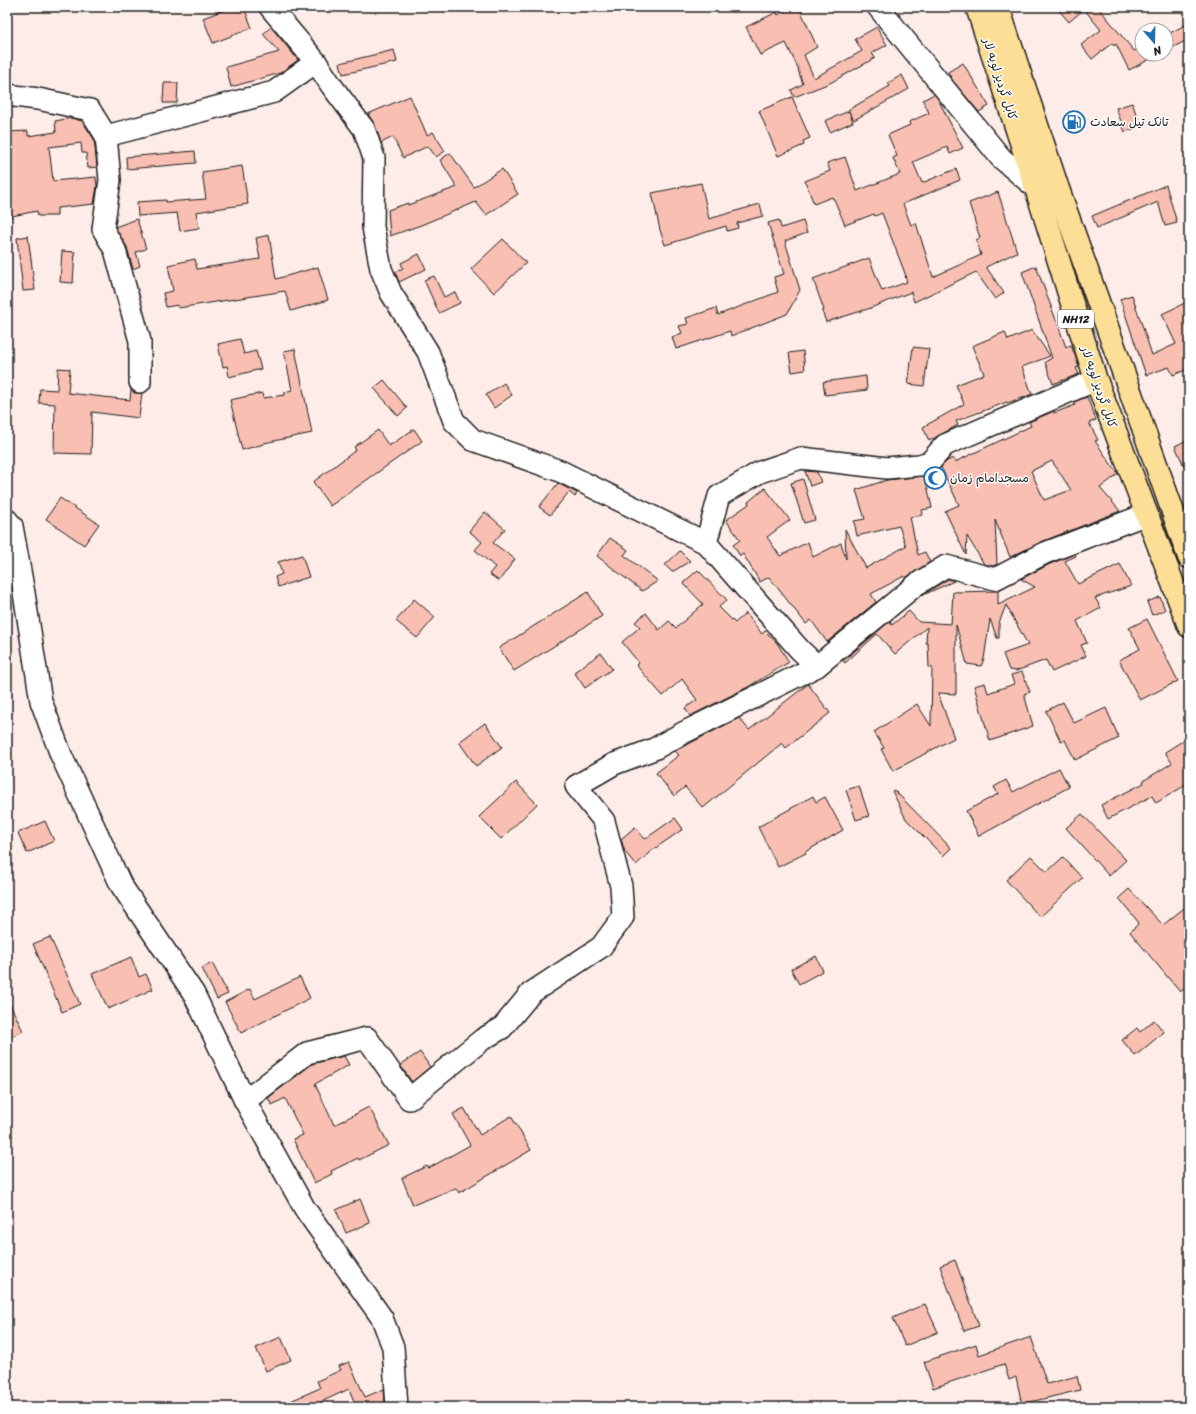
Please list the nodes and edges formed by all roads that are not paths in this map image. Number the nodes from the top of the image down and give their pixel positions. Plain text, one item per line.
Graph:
1 (270, 7) edge
2 (878, 7) edge
3 (977, 7) edge
4 (998, 7) edge
5 (316, 62) junction
6 (7, 95) edge
7 (106, 136) junction
8 (1036, 188) junction
9 (1096, 380) junction
10 (140, 382) dead end
11 (1147, 514) junction
12 (7, 520) edge
13 (706, 543) junction
14 (1189, 557) edge
15 (1189, 626) edge
16 (817, 666) junction
17 (245, 1101) junction
18 (397, 1407) edge

1 - 5 street
2 - 8 street
3 - 8 highway, کابل گردیز لویه لار / NH12
4 - 14 highway, کابل گردیز لویه لار / NH12
5 - 7 street
5 - 13 street
6 - 7 street
7 - 10 street
8 - 9 highway, کابل گردیز لویه لار / NH12
9 - 11 highway, کابل گردیز لویه لار / NH12
9 - 13 street
11 - 15 highway, کابل گردیز لویه لار / NH12
11 - 16 street
12 - 17 street
13 - 16 street
16 - 17 street
17 - 18 street

